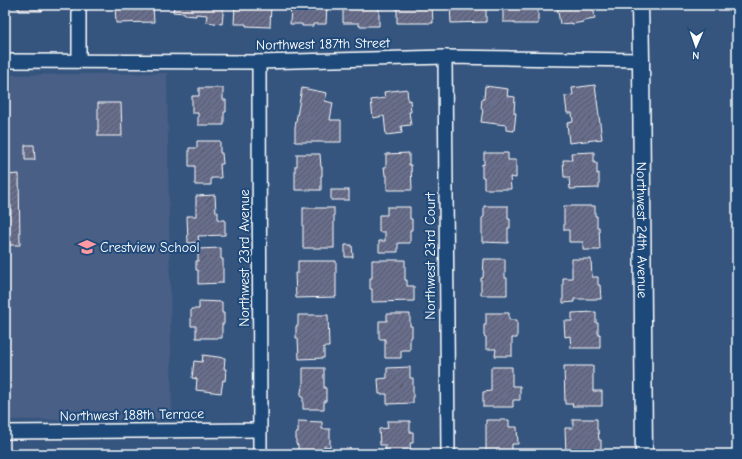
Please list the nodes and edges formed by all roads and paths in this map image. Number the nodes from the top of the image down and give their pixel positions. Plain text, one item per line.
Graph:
1 (79, 5) edge
2 (640, 5) edge
3 (445, 57) junction
4 (641, 60) junction
5 (5, 61) edge
6 (79, 61) junction
7 (259, 62) junction
8 (260, 430) junction
9 (5, 432) edge
10 (260, 454) edge
11 (448, 454) edge
12 (644, 454) edge

1 - 6 street
2 - 4 street, Northwest 24th Avenue
3 - 4 street, Northwest 187th Street
3 - 7 street, Northwest 187th Street
3 - 11 street, Northwest 23rd Court
4 - 12 street, Northwest 24th Avenue
5 - 6 street, Northwest 187th Street
6 - 7 street, Northwest 187th Street
7 - 8 street, Northwest 23rd Avenue
8 - 9 street, Northwest 188th Terrace
8 - 10 street, Northwest 23rd Avenue

